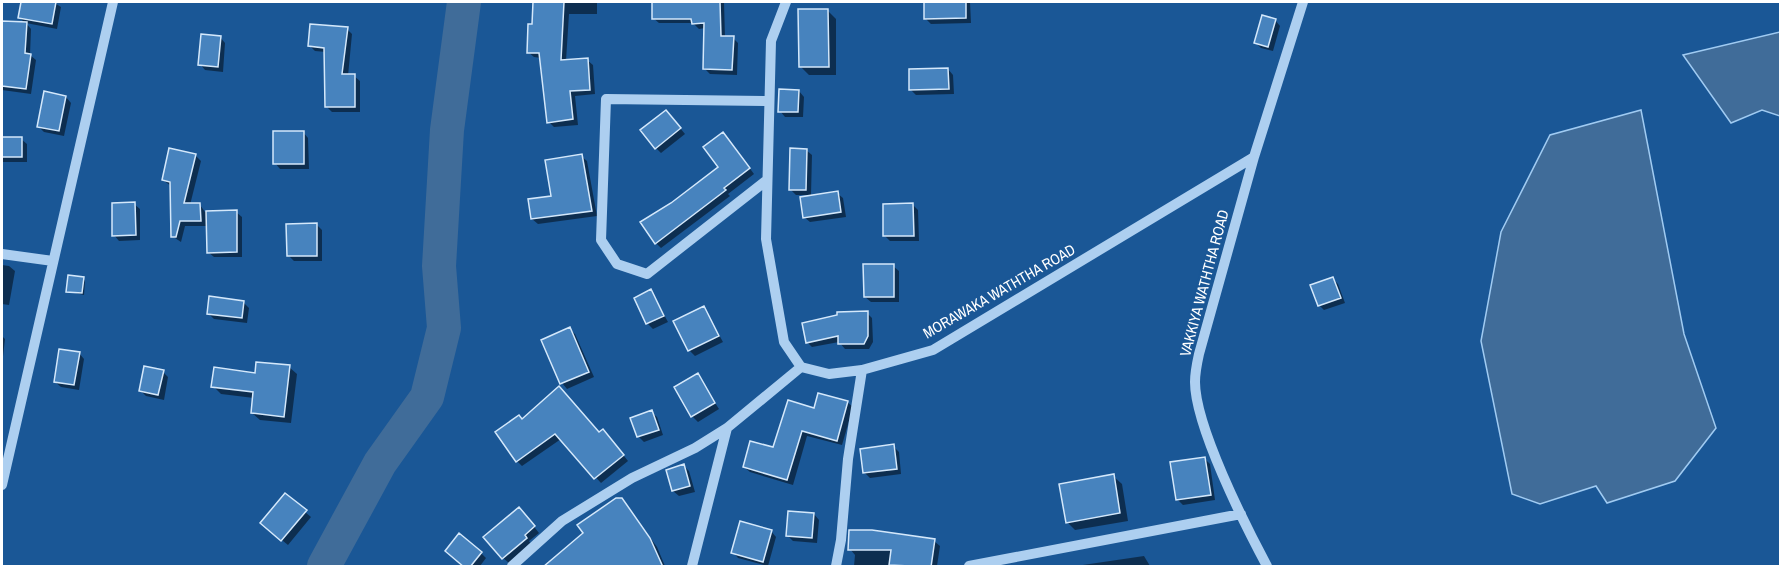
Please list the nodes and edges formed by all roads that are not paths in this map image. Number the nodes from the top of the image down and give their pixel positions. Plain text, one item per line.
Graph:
1 (113, 2) edge
2 (786, 2) edge
3 (1304, 2) edge
4 (769, 101) junction
5 (1254, 157) junction
6 (768, 180) junction
7 (2, 254) edge
8 (53, 261) junction
9 (801, 367) junction
10 (862, 370) junction
11 (727, 428) junction
12 (2, 485) edge
13 (1241, 514) junction
14 (512, 567) edge
15 (692, 567) edge
16 (836, 567) edge
17 (969, 567) edge
18 (1267, 567) edge

1 - 8 street
2 - 4 street
3 - 5 street, VAKKIYA WATHTHA ROAD
4 - 6 street
4 - 6 street
5 - 10 street, MORAWAKA WATHTHA ROAD
5 - 13 street, VAKKIYA WATHTHA ROAD
6 - 9 street
7 - 8 street
8 - 12 street
9 - 10 street, MORAWAKA WATHTHA ROAD
9 - 11 street
10 - 16 street
11 - 14 street
11 - 15 street
13 - 17 street
13 - 18 street, VAKKIYA WATHTHA ROAD

